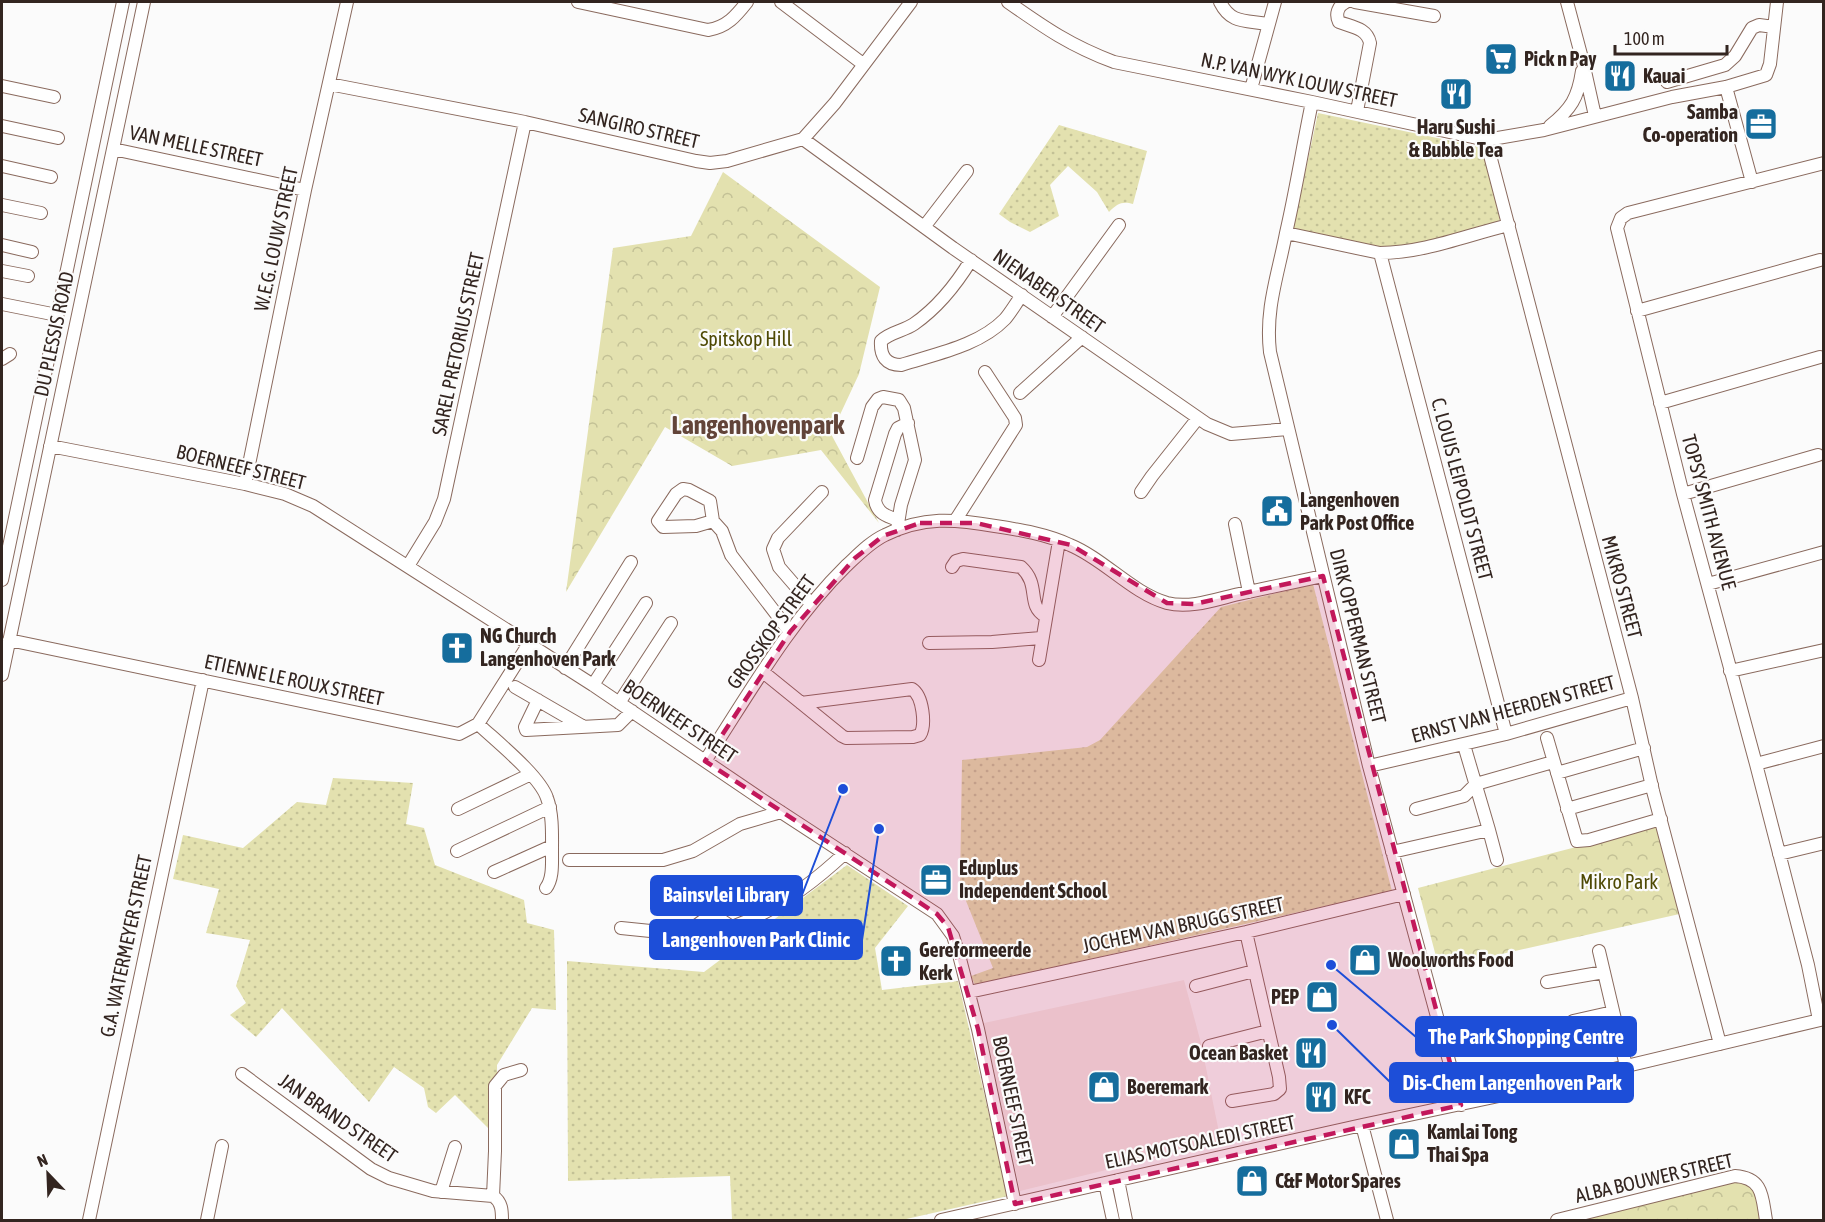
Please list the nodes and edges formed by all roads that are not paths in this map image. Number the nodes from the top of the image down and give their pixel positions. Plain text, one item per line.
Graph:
1 (123, 2) edge
2 (144, 2) edge
3 (347, 2) edge
4 (578, 2) edge
5 (747, 2) edge
6 (781, 2) edge
7 (911, 2) edge
8 (1030, 2) edge
9 (1220, 2) edge
10 (1275, 2) edge
11 (1346, 2) edge
12 (1355, 2) edge
13 (1567, 2) edge
14 (1777, 2) edge
15 (1013, 5) edge
16 (1434, 16) dead end
17 (1268, 24) junction
18 (1774, 27) junction
19 (1583, 62) junction
20 (863, 64) junction
21 (1667, 82) dead end
22 (329, 84) junction
23 (2, 86) edge
24 (1726, 87) junction
25 (1251, 89) junction
26 (54, 97) dead end
27 (1312, 102) junction
28 (1358, 111) junction
29 (1597, 115) junction
30 (525, 122) junction
31 (2, 126) edge
32 (1544, 130) junction
33 (58, 138) dead end
34 (803, 139) junction
35 (1486, 140) junction
36 (113, 149) junction
37 (1824, 163) edge
38 (2, 166) edge
39 (967, 171) dead end
40 (51, 177) dead end
41 (1752, 182) junction
42 (305, 190) junction
43 (2, 205) edge
44 (41, 213) dead end
45 (1119, 225) dead end
46 (1509, 225) junction
47 (924, 227) junction
48 (1287, 233) junction
49 (2, 245) edge
50 (32, 252) dead end
51 (1380, 253) junction
52 (971, 260) junction
53 (1820, 260) dead end
54 (2, 271) edge
55 (28, 276) dead end
56 (1022, 295) junction
57 (2, 304) edge
58 (1637, 310) junction
59 (57, 315) junction
60 (1052, 317) junction
61 (1082, 337) junction
62 (1820, 357) dead end
63 (985, 372) dead end
64 (1020, 393) dead end
65 (1660, 403) junction
66 (1198, 418) junction
67 (908, 423) junction
68 (1288, 429) junction
69 (50, 446) junction
70 (1818, 455) dead end
71 (857, 458) dead end
72 (245, 484) junction
73 (822, 492) dead end
74 (1141, 492) dead end
75 (1683, 494) junction
76 (713, 521) dead end
77 (955, 521) junction
78 (1235, 524) dead end
79 (898, 525) junction
80 (1059, 541) junction
81 (1824, 552) edge
82 (632, 562) dead end
83 (408, 566) junction
84 (951, 567) dead end
85 (1323, 576) junction
86 (2, 580) edge
87 (1708, 584) junction
88 (1249, 592) junction
89 (646, 603) dead end
90 (811, 604) junction
91 (1045, 616) junction
92 (670, 623) dead end
93 (790, 632) junction
94 (1041, 638) junction
95 (9, 640) junction
96 (929, 643) dead end
97 (528, 645) junction
98 (1824, 650) edge
99 (1039, 660) dead end
100 (565, 668) junction
101 (1730, 671) junction
102 (763, 672) junction
103 (2, 675) edge
104 (202, 680) junction
105 (593, 686) junction
106 (515, 687) dead end
107 (1632, 698) junction
108 (538, 700) junction
109 (619, 703) junction
110 (801, 703) junction
111 (632, 711) junction
112 (478, 724) junction
113 (584, 727) junction
114 (1506, 734) junction
115 (1547, 738) dead end
116 (1464, 745) junction
117 (1824, 746) edge
118 (1644, 748) junction
119 (705, 761) junction
120 (1756, 764) junction
121 (1369, 766) junction
122 (1555, 767) junction
123 (531, 774) junction
124 (1476, 784) junction
125 (1652, 785) junction
126 (550, 807) junction
127 (458, 809) dead end
128 (1416, 809) dead end
129 (1567, 809) junction
130 (782, 812) junction
131 (1661, 819) junction
132 (1489, 830) junction
133 (1824, 843) edge
134 (552, 846) junction
135 (457, 851) dead end
136 (1392, 852) junction
137 (845, 853) junction
138 (1779, 854) junction
139 (569, 860) dead end
140 (1497, 860) dead end
141 (494, 872) dead end
142 (546, 888) dead end
143 (1404, 894) junction
144 (621, 928) dead end
145 (1246, 932) junction
146 (1599, 951) dead end
147 (1254, 970) junction
148 (1604, 972) junction
149 (1547, 982) dead end
150 (1196, 986) dead end
151 (969, 992) junction
152 (1613, 1012) junction
153 (1821, 1020) edge
154 (1574, 1022) dead end
155 (1268, 1031) junction
156 (1720, 1044) junction
157 (1209, 1046) dead end
158 (1626, 1066) junction
159 (521, 1070) dead end
160 (242, 1074) dead end
161 (1232, 1101) dead end
162 (1461, 1105) junction
163 (1362, 1125) junction
164 (222, 1146) dead end
165 (455, 1147) dead end
166 (1133, 1176) junction
167 (1118, 1180) junction
168 (1105, 1183) junction
169 (1089, 1187) junction
170 (441, 1192) junction
171 (493, 1196) junction
172 (1121, 1201) junction
173 (1015, 1204) junction
174 (1110, 1208) junction
175 (89, 1221) edge
176 (207, 1221) edge
177 (501, 1221) edge
178 (941, 1221) edge
179 (1113, 1221) edge
180 (1126, 1221) edge
181 (1388, 1221) edge
182 (1557, 1221) edge
183 (1766, 1221) edge

1 - 59 street, DU PLESSIS ROAD
2 - 36 street, DU PLESSIS ROAD
3 - 22 street, W.E.G. LOUW STREET
4 - 5 street
6 - 20 street
7 - 20 street
8 - 15 street
9 - 17 street
10 - 17 street
11 - 28 street
12 - 16 street
13 - 19 street
14 - 18 street
15 - 25 street, N.P. VAN WYK LOUW STREET
17 - 25 street
18 - 21 street
18 - 24 street, N.P. VAN WYK LOUW STREET
19 - 29 street
19 - 32 street
20 - 34 street
22 - 30 street, SANGIRO STREET
22 - 42 street, W.E.G. LOUW STREET
23 - 26 street
24 - 29 street, N.P. VAN WYK LOUW STREET
24 - 41 street
25 - 27 street, N.P. VAN WYK LOUW STREET
27 - 28 street, N.P. VAN WYK LOUW STREET
27 - 48 street, DIRK OPPERMAN STREET
28 - 35 street, N.P. VAN WYK LOUW STREET
29 - 32 street, N.P. VAN WYK LOUW STREET
30 - 34 street, SANGIRO STREET
30 - 83 street, SAREL PRETORIUS STREET
31 - 33 street
32 - 35 street, N.P. VAN WYK LOUW STREET
34 - 47 street, NIENABER STREET
35 - 46 street, MIKRO STREET
36 - 42 street, VAN MELLE STREET
36 - 69 street, DU PLESSIS ROAD
37 - 41 street, TOPSY SMITH AVENUE
38 - 40 street
39 - 47 street
41 - 58 street, TOPSY SMITH AVENUE
42 - 72 street, W.E.G. LOUW STREET
43 - 44 street
45 - 60 street
46 - 51 street
46 - 107 street, MIKRO STREET
47 - 52 street, NIENABER STREET
48 - 51 street
48 - 68 street, DIRK OPPERMAN STREET
49 - 50 street
51 - 114 street, C. LOUIS LEIPOLDT STREET
52 - 56 street, NIENABER STREET
52 - 56 street
53 - 58 street
54 - 55 street
56 - 60 street, NIENABER STREET
57 - 59 street
58 - 65 street, TOPSY SMITH AVENUE
59 - 86 street, DU PLESSIS ROAD
60 - 61 street, NIENABER STREET
61 - 64 street
61 - 66 street, NIENABER STREET
62 - 65 street
63 - 77 street
65 - 75 street, TOPSY SMITH AVENUE
66 - 68 street, NIENABER STREET
66 - 74 street
67 - 71 street
67 - 79 street
67 - 79 street
68 - 85 street, DIRK OPPERMAN STREET
69 - 72 street, BOERNEEF STREET
69 - 95 street, DU PLESSIS ROAD
70 - 75 street
72 - 83 street, BOERNEEF STREET
73 - 90 street
75 - 87 street, TOPSY SMITH AVENUE
76 - 93 street
77 - 79 street, GROSSKOP STREET
77 - 80 street, GROSSKOP STREET
78 - 88 street
79 - 90 street, GROSSKOP STREET
80 - 88 street, GROSSKOP STREET
80 - 91 street
81 - 87 street
82 - 100 street
83 - 97 street, BOERNEEF STREET
84 - 91 street
85 - 88 street, GROSSKOP STREET
85 - 121 street, DIRK OPPERMAN STREET
87 - 101 street, TOPSY SMITH AVENUE
89 - 105 street
90 - 93 street, GROSSKOP STREET
91 - 94 street
92 - 109 street
93 - 102 street, GROSSKOP STREET
94 - 96 street
94 - 99 street
95 - 103 street, DU PLESSIS ROAD
95 - 104 street, ETIENNE LE ROUX STREET
97 - 100 street, BOERNEEF STREET
97 - 112 street
98 - 101 street
100 - 105 street, BOERNEEF STREET
101 - 120 street, TOPSY SMITH AVENUE
102 - 110 street
102 - 119 street, GROSSKOP STREET
104 - 112 street, ETIENNE LE ROUX STREET
104 - 175 street, G.A. WATERMEYER STREET
105 - 109 street, BOERNEEF STREET
106 - 108 street
107 - 114 street, ERNST VAN HEERDEN STREET
107 - 118 street, MIKRO STREET
108 - 113 street
108 - 113 street
109 - 111 street, BOERNEEF STREET
110 - 110 street
111 - 113 street
111 - 119 street, BOERNEEF STREET
112 - 123 street
114 - 116 street, ERNST VAN HEERDEN STREET
115 - 122 street
116 - 121 street, ERNST VAN HEERDEN STREET
116 - 124 street
117 - 120 street
118 - 122 street
118 - 125 street, MIKRO STREET
119 - 130 street, BOERNEEF STREET
120 - 138 street, TOPSY SMITH AVENUE
121 - 136 street, DIRK OPPERMAN STREET
122 - 124 street
122 - 129 street
123 - 126 street
123 - 127 street
124 - 128 street
124 - 132 street
125 - 129 street
125 - 131 street, MIKRO STREET
126 - 134 street
126 - 135 street
129 - 131 street
130 - 137 street, BOERNEEF STREET
130 - 139 street
131 - 156 street, MIKRO STREET
132 - 136 street
132 - 140 street
133 - 138 street
134 - 141 street
134 - 142 street
136 - 143 street, DIRK OPPERMAN STREET
137 - 144 street
137 - 151 street, BOERNEEF STREET
138 - 153 street, TOPSY SMITH AVENUE
143 - 145 street, JOCHEM VAN BRUGG STREET
143 - 162 street, DIRK OPPERMAN STREET
145 - 147 street
145 - 151 street, JOCHEM VAN BRUGG STREET
146 - 148 street
147 - 150 street
147 - 155 street
148 - 149 street
148 - 152 street
151 - 173 street, BOERNEEF STREET
152 - 154 street
152 - 158 street
153 - 156 street, ELIAS MOTSOALEDI STREET
155 - 157 street
155 - 161 street
156 - 158 street, ELIAS MOTSOALEDI STREET
158 - 162 street, ELIAS MOTSOALEDI STREET
159 - 171 street
160 - 170 street, JAN BRAND STREET
162 - 163 street, ELIAS MOTSOALEDI STREET
163 - 166 street, ELIAS MOTSOALEDI STREET
163 - 181 street
164 - 176 street
165 - 170 street
166 - 167 street, ELIAS MOTSOALEDI STREET
166 - 172 street
167 - 168 street, ELIAS MOTSOALEDI STREET
167 - 172 street
168 - 169 street, ELIAS MOTSOALEDI STREET
168 - 174 street
169 - 173 street, ELIAS MOTSOALEDI STREET
169 - 174 street
170 - 171 street, JAN BRAND STREET
171 - 177 street
172 - 180 street
173 - 178 street, ELIAS MOTSOALEDI STREET
174 - 179 street
182 - 183 street, ALBA BOUWER STREET

